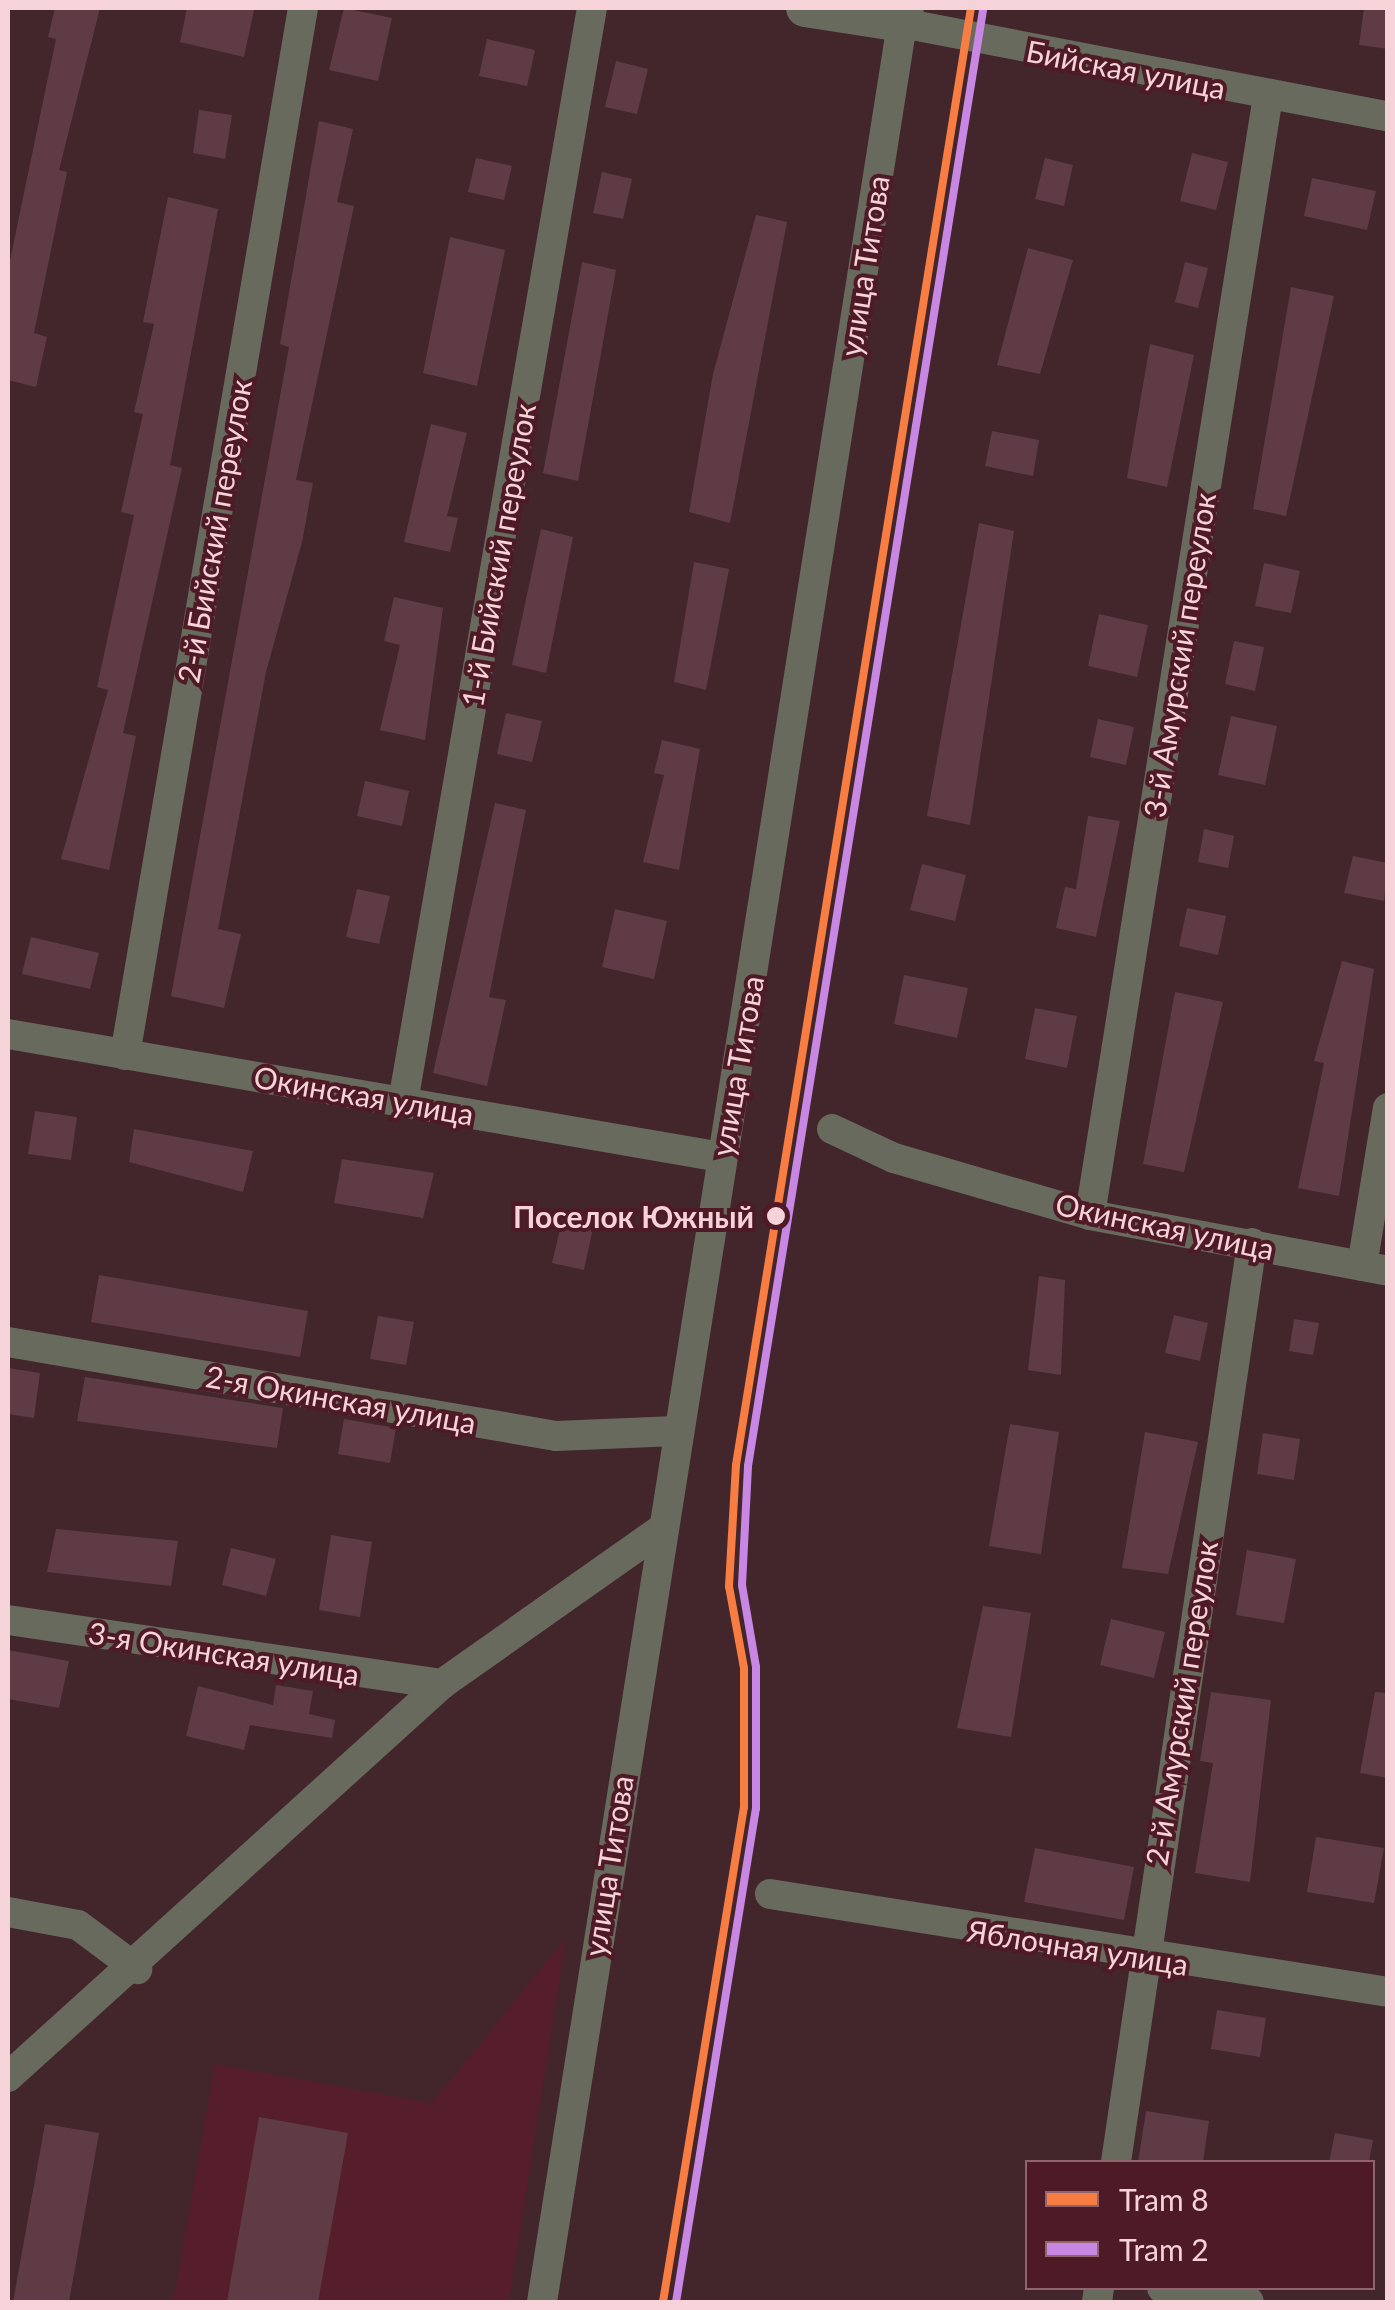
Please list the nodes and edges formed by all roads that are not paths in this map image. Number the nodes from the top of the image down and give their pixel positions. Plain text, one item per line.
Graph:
1 (303, 8) edge
2 (592, 8) edge
3 (805, 8) edge
4 (904, 15) edge
5 (1268, 96) junction
6 (1388, 117) edge
7 (8, 1034) edge
8 (125, 1054) junction
9 (403, 1102) junction
10 (1388, 1108) edge
11 (832, 1129) dead end
12 (721, 1157) junction
13 (1090, 1215) junction
14 (1252, 1244) junction
15 (1375, 1269) edge
16 (8, 1342) edge
17 (676, 1431) junction
18 (659, 1531) junction
19 (8, 1620) edge
20 (442, 1684) junction
21 (770, 1894) dead end
22 (8, 1912) edge
23 (1141, 1959) junction
24 (137, 1969) junction
25 (1388, 1992) edge
26 (8, 2076) edge
27 (1116, 2160) edge
28 (1174, 2290) edge
29 (542, 2302) edge
30 (1249, 2302) edge

1 - 8 street, 2-й Бийский переулок
2 - 9 street, 1-й Бийский переулок
3 - 4 street, Бийская улица
4 - 5 street, Бийская улица
4 - 12 street, улица Титова
5 - 6 street, Бийская улица
5 - 13 street, 3-й Амурский переулок
7 - 8 street, Окинская улица
8 - 9 street, Окинская улица
9 - 12 street, Окинская улица
10 - 15 street
11 - 13 street, Окинская улица
12 - 17 street, улица Титова
13 - 14 street, Окинская улица
14 - 15 street, Окинская улица
14 - 23 street, 2-й Амурский переулок
16 - 17 street, 2-я Окинская улица
17 - 18 street, улица Титова
18 - 20 street
18 - 29 street, улица Титова
19 - 20 street, 3-я Окинская улица
20 - 24 street
21 - 23 street, Яблочная улица
22 - 24 street
23 - 25 street, Яблочная улица
23 - 27 street, 2-й Амурский переулок
24 - 26 street
28 - 30 street

